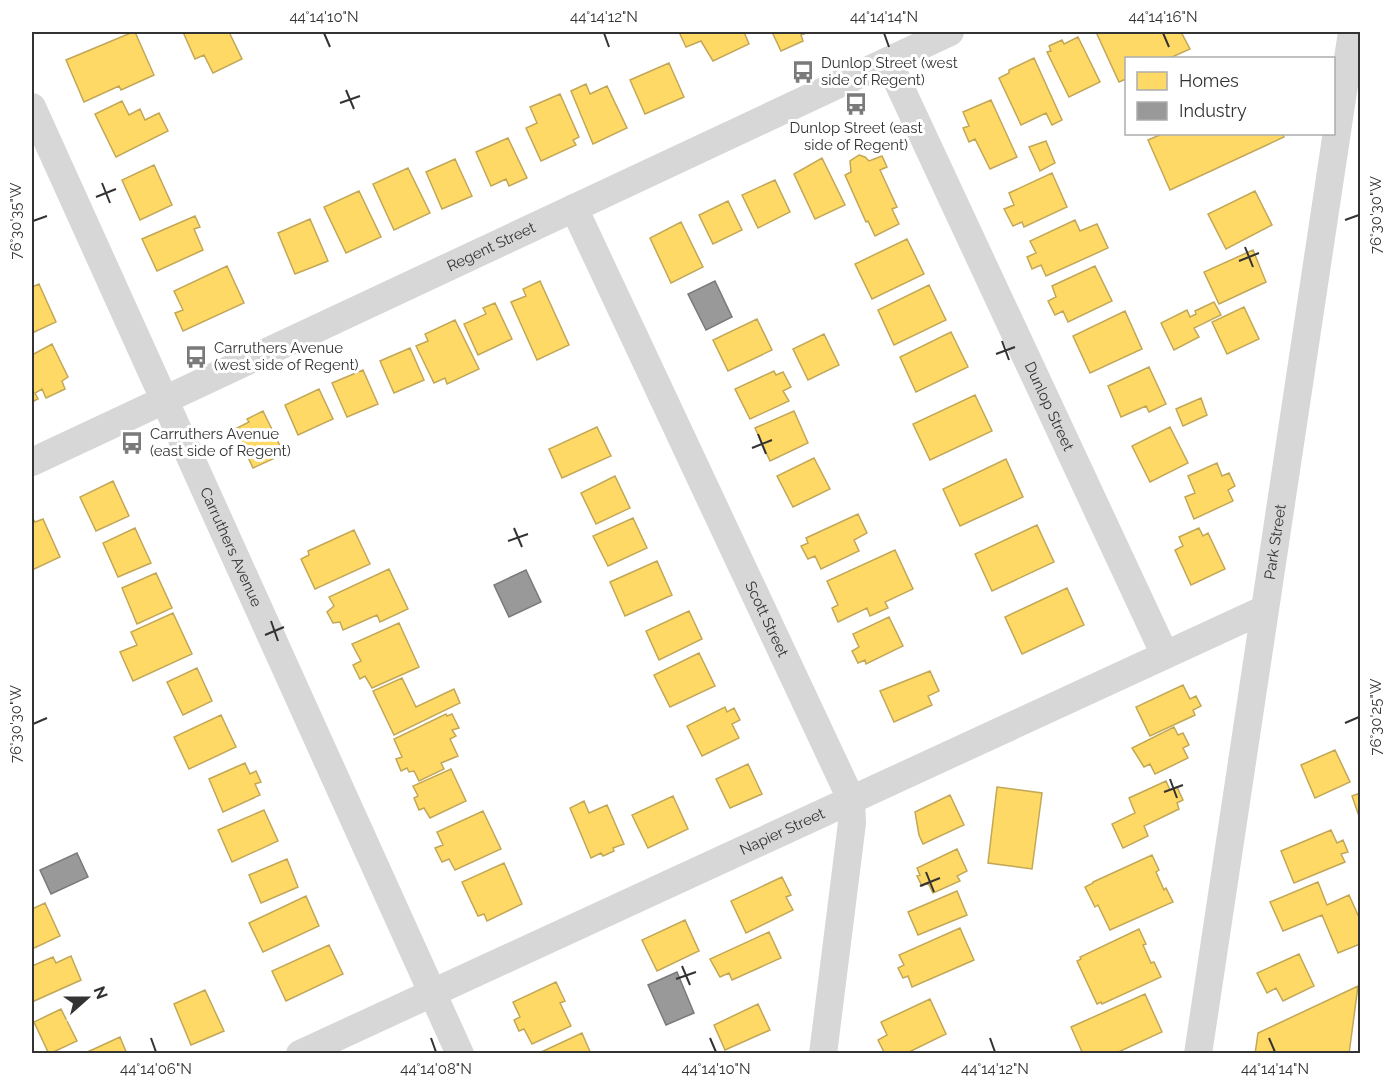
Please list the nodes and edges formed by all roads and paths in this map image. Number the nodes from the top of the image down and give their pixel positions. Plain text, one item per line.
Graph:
1 (950, 32) edge
2 (1352, 32) edge
3 (888, 61) junction
4 (32, 107) edge
5 (574, 208) junction
6 (165, 399) junction
7 (32, 462) edge
8 (1263, 610) junction
9 (1165, 655) junction
10 (851, 799) junction
11 (433, 992) junction
12 (300, 1053) edge
13 (460, 1053) edge
14 (823, 1053) edge
15 (1198, 1053) edge

1 - 3 street, Regent Street
2 - 8 street, Park Street
3 - 5 street, Regent Street
3 - 9 street, Dunlop Street
4 - 6 street, Carruthers Avenue
5 - 6 street, Regent Street
5 - 10 street, Scott Street
6 - 7 street, Regent Street
6 - 11 street, Carruthers Avenue
8 - 9 street, Napier Street
8 - 15 street, Park Street
9 - 10 street, Napier Street
10 - 11 street, Napier Street
10 - 14 street, Scott Street
11 - 12 street, Napier Street
11 - 13 street, Carruthers Avenue

